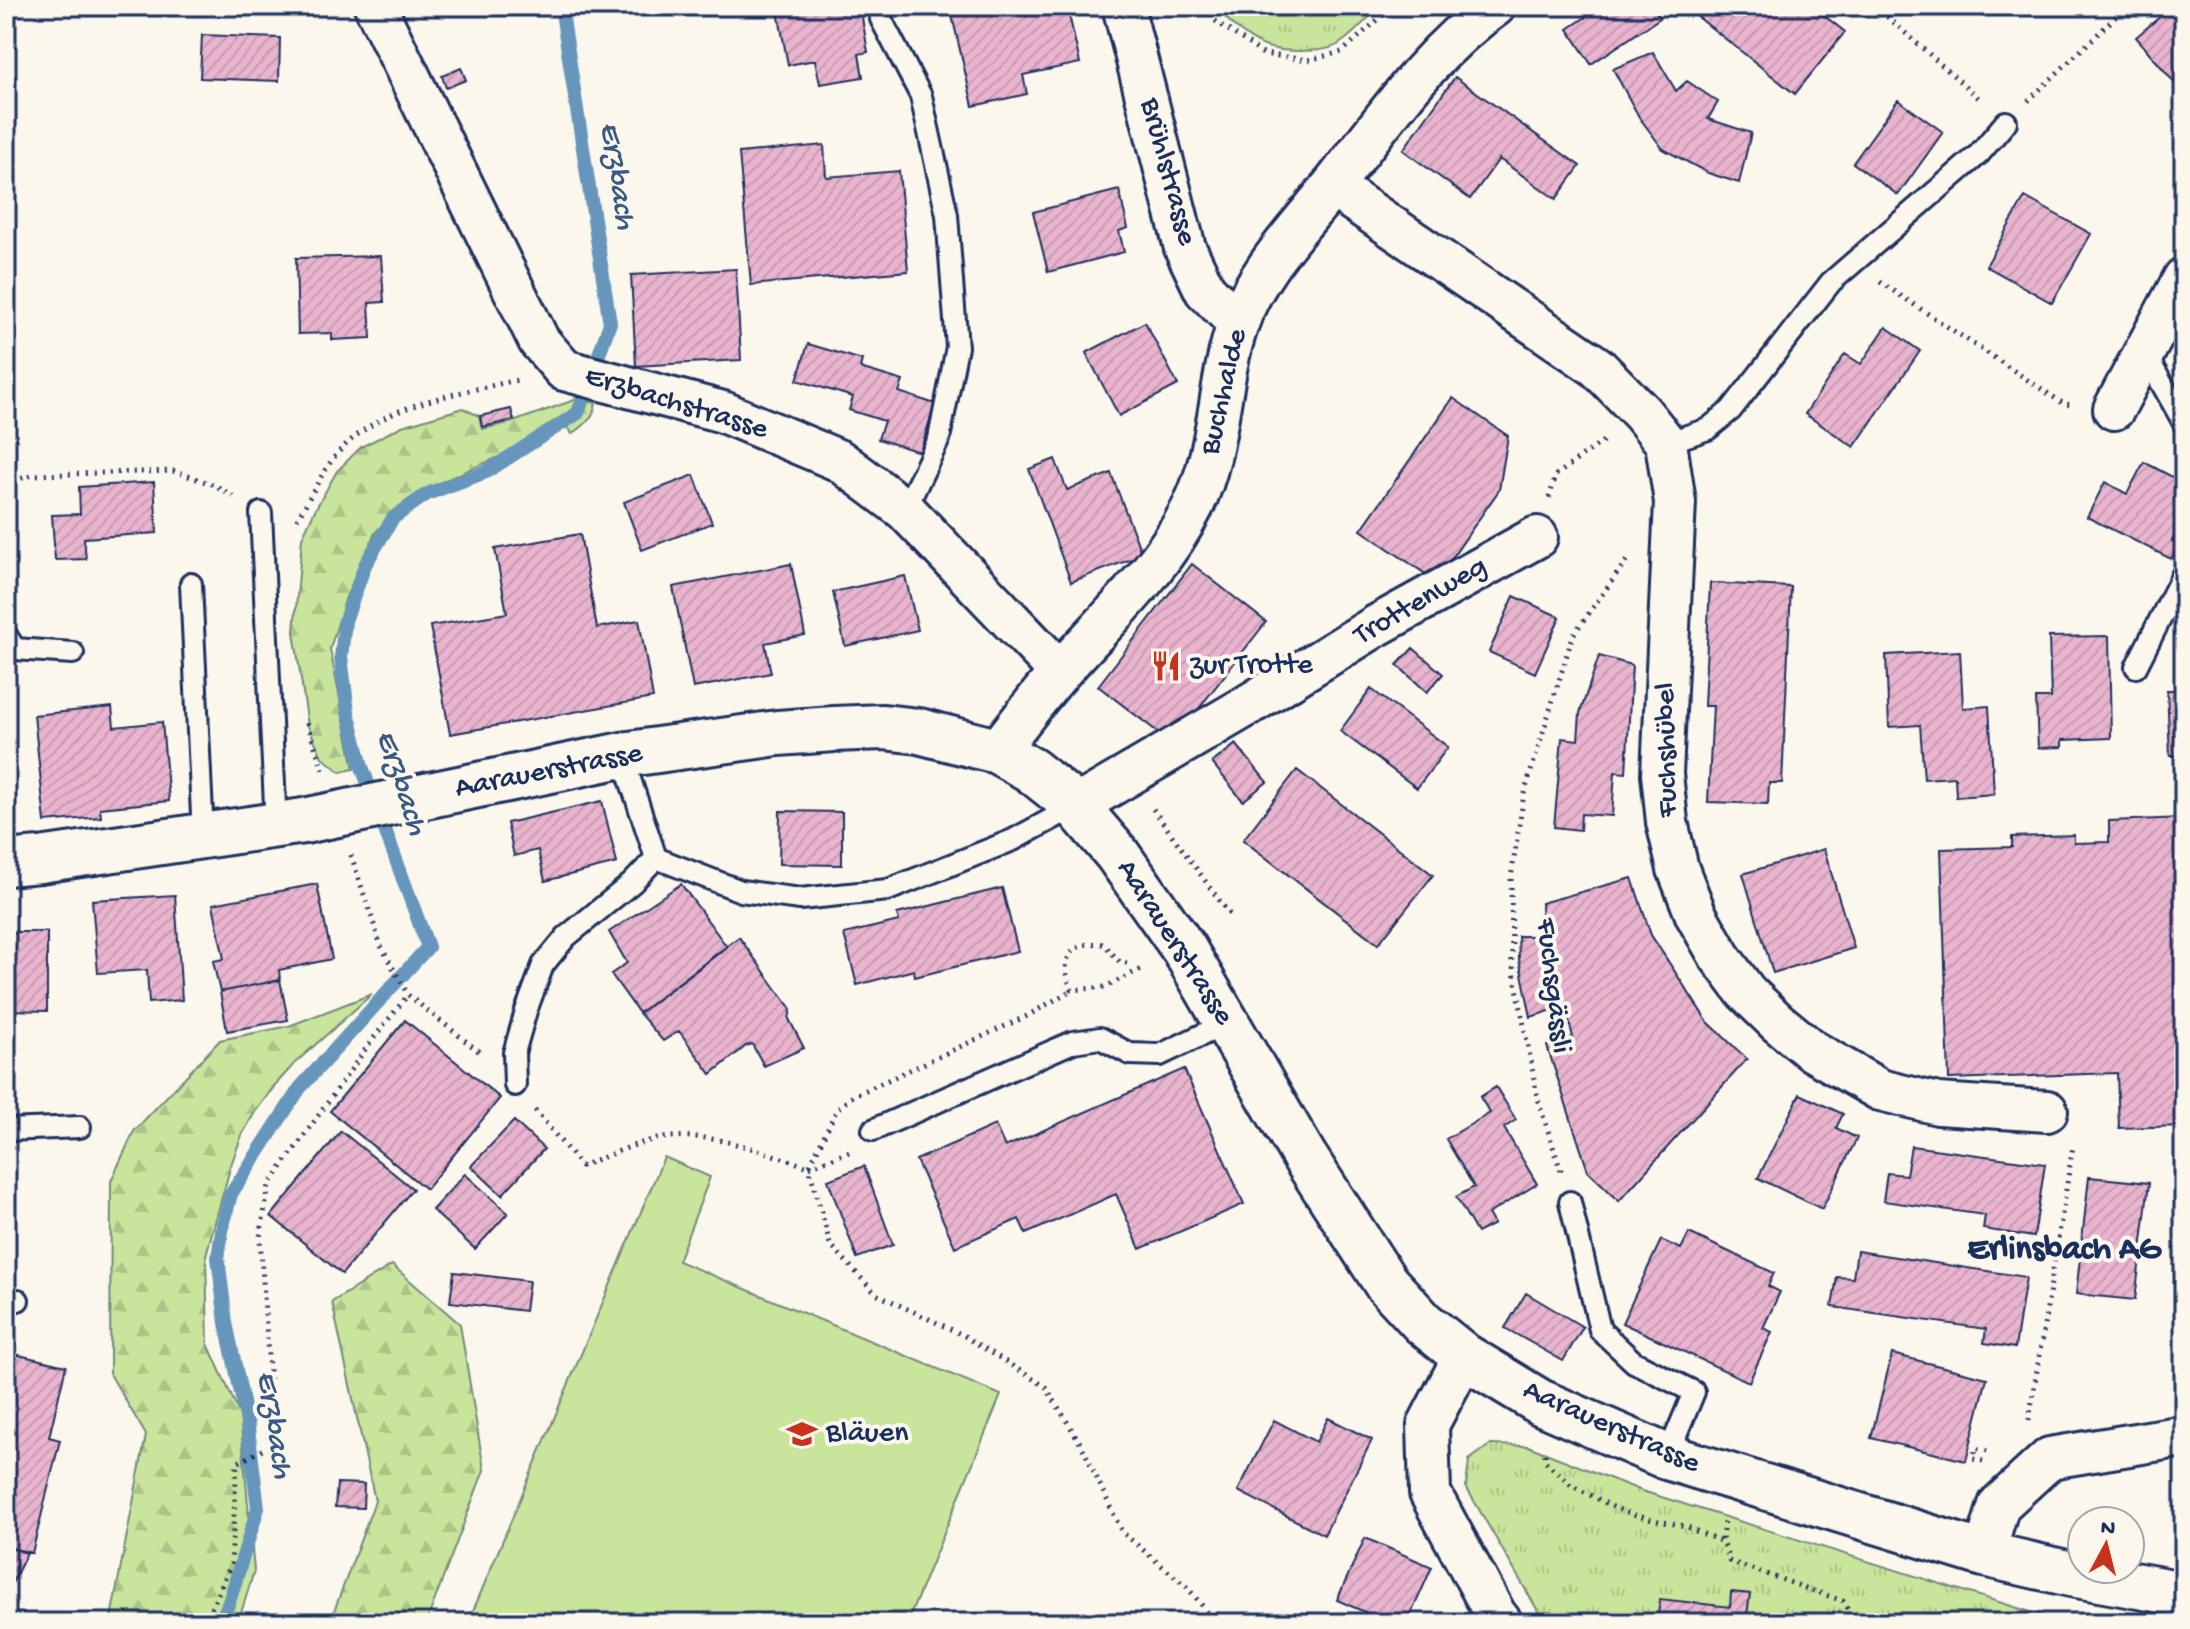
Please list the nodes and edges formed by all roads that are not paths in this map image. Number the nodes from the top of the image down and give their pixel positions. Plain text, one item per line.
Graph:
1 (375, 6) edge
2 (879, 6) edge
3 (1123, 6) edge
4 (1495, 6) edge
5 (2006, 122) road end
6 (1332, 186) junction
7 (2184, 278) edge
8 (1238, 323) junction
9 (2144, 352) junction
10 (2114, 409) road end
11 (2184, 423) edge
12 (1654, 428) junction
13 (905, 510) junction
14 (261, 513) road end
15 (1537, 537) road end
16 (2184, 572) edge
17 (191, 584) dead end
18 (6, 635) edge
19 (73, 653) dead end
20 (2136, 667) dead end
21 (1060, 672) junction
22 (997, 751) junction
23 (622, 755) junction
24 (1076, 806) junction
25 (290, 823) junction
26 (203, 836) junction
27 (656, 858) junction
28 (6, 863) edge
29 (1227, 1023) junction
30 (515, 1085) road end
31 (2047, 1111) road end
32 (80, 1127) dead end
33 (6, 1130) edge
34 (873, 1130) road end
35 (1570, 1202) road end
36 (1464, 1356) junction
37 (2184, 1436) edge
38 (1667, 1457) junction
39 (1984, 1554) junction
40 (2184, 1594) edge
41 (1501, 1623) edge

1 - 13 street, Erzbachstrasse
2 - 13 lane
3 - 8 street, Brühlstrasse
4 - 6 street, Buchhalde
5 - 12 lane
6 - 8 street, Buchhalde
6 - 12 street
7 - 9 street
8 - 21 street, Buchhalde
9 - 10 street
9 - 11 lane
12 - 31 street, Fuchshübel
13 - 21 street, Erzbachstrasse
14 - 25 lane
15 - 24 street, Trottenweg
16 - 20 lane
17 - 26 lane
18 - 19 lane
21 - 22 street, Buchhalde
22 - 23 main road, Aarauerstrasse
22 - 24 main road, Aarauerstrasse
23 - 25 main road, Aarauerstrasse, bridge
23 - 27 lane
24 - 27 lane
24 - 29 main road, Aarauerstrasse
25 - 26 main road, Aarauerstrasse
26 - 28 main road, Aarauerstrasse
27 - 30 lane
29 - 34 lane
29 - 36 main road, Aarauerstrasse
32 - 33 lane
35 - 38 lane
36 - 38 main road, Aarauerstrasse
36 - 41 street
37 - 39 street
38 - 39 main road, Aarauerstrasse
39 - 40 main road, Aarauerstrasse

